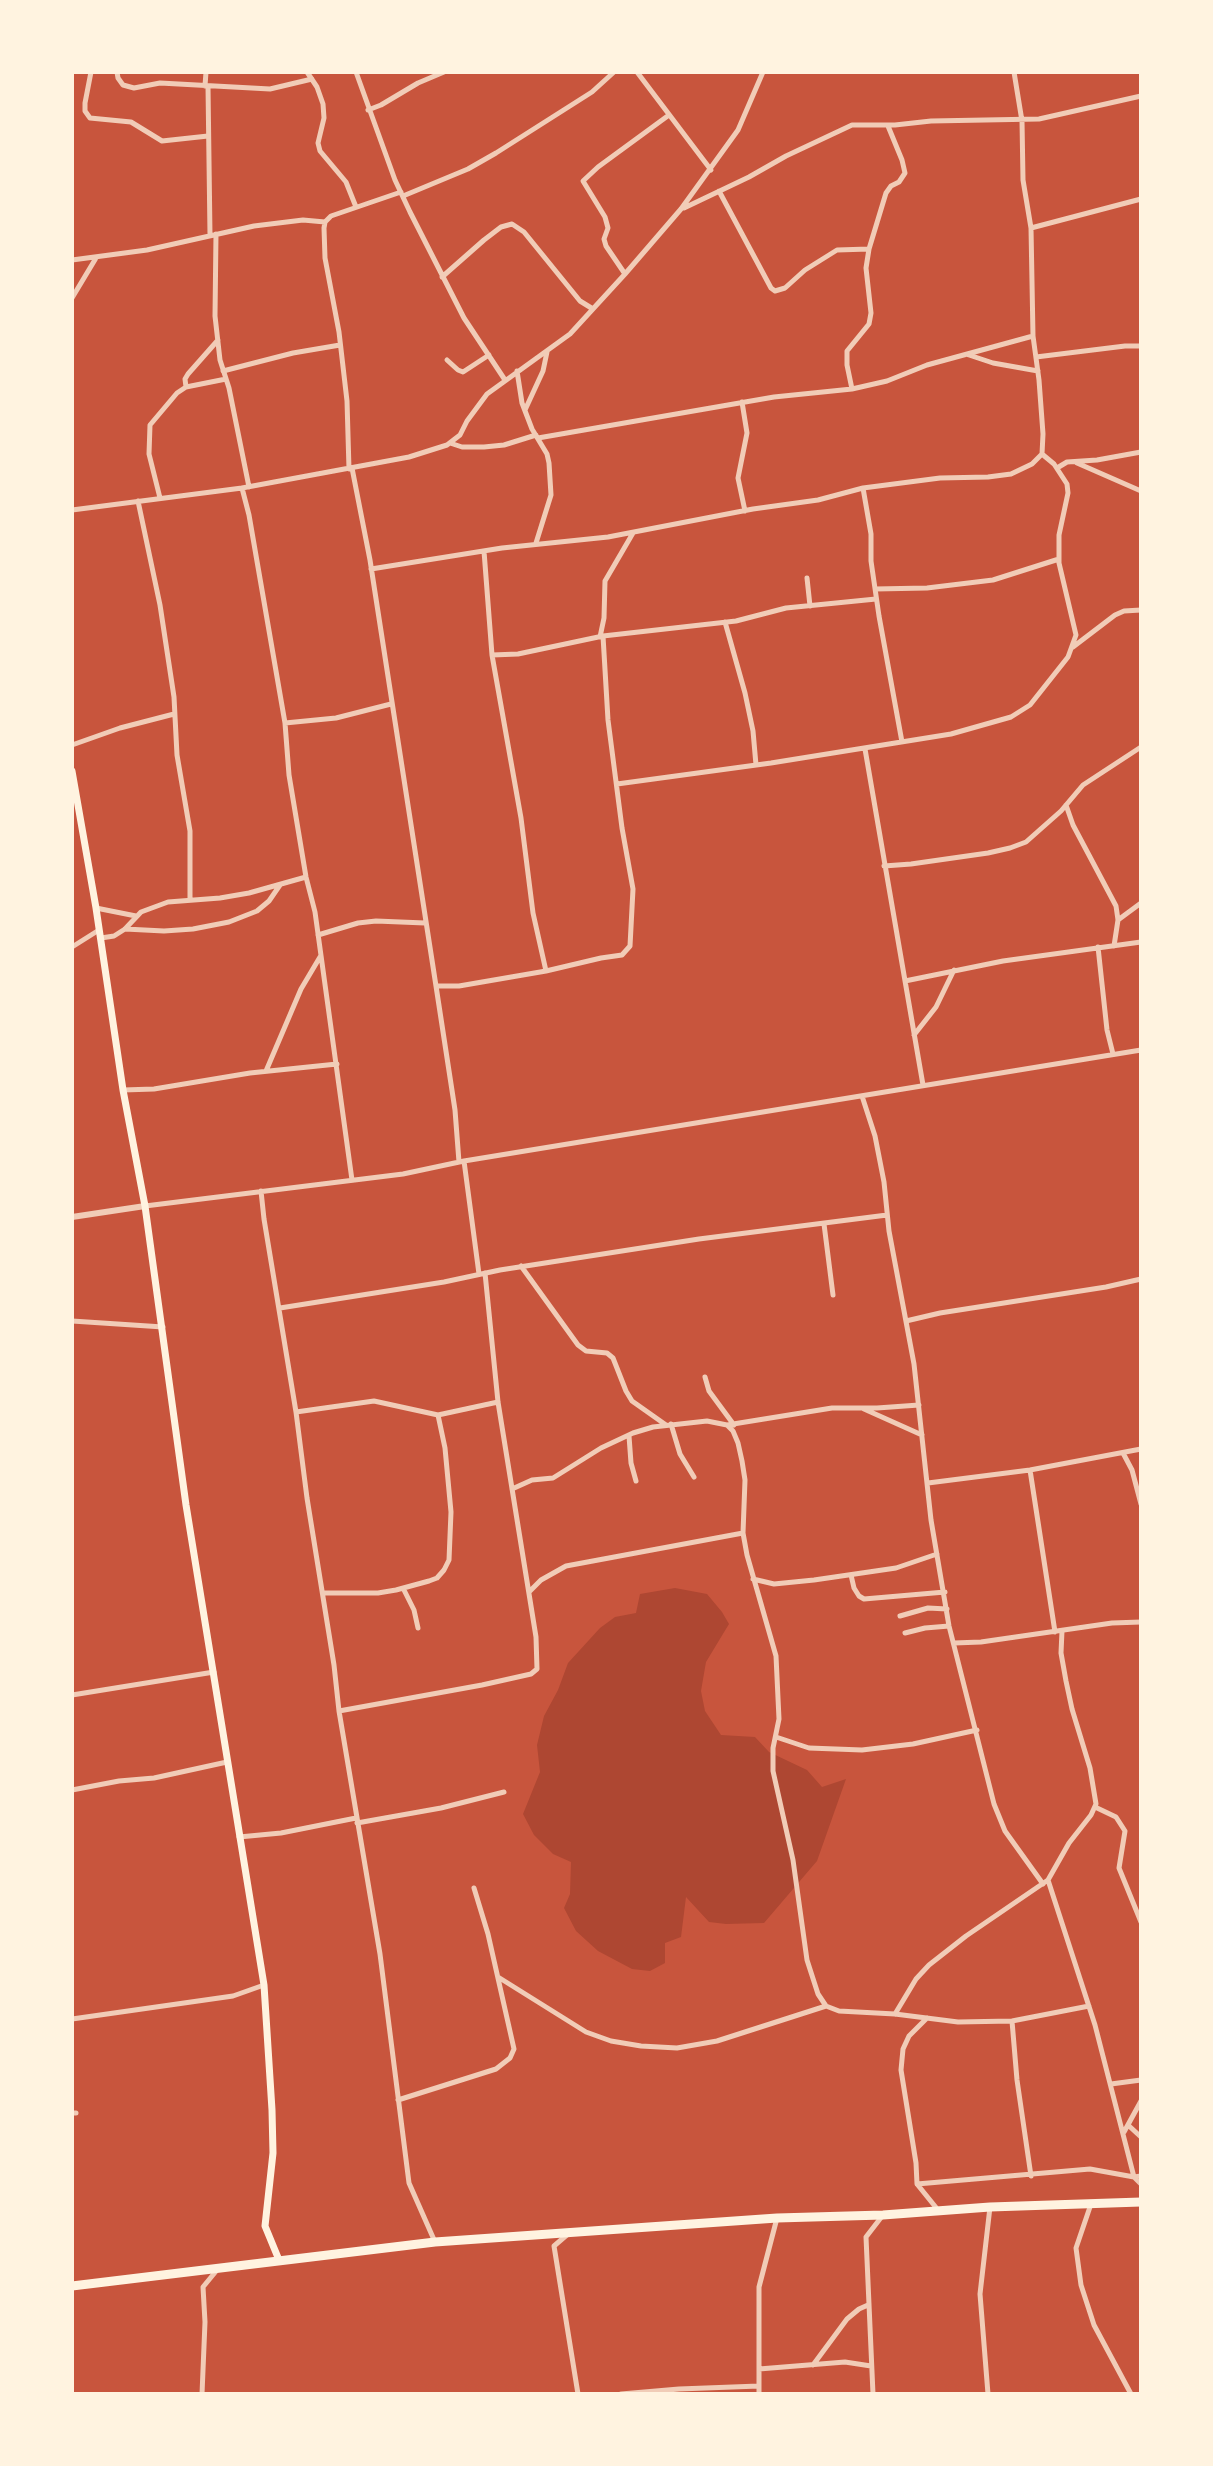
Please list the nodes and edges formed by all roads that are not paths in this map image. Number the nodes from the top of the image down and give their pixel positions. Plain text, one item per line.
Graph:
1 (91, 72) edge
2 (117, 72) edge
3 (206, 72) edge
4 (307, 72) edge
5 (356, 72) edge
6 (444, 72) edge
7 (614, 72) edge
8 (637, 72) edge
9 (764, 72) edge
10 (1014, 72) edge
11 (312, 79) junction
12 (206, 86) junction
13 (1141, 96) edge
14 (368, 110) junction
15 (668, 116) junction
16 (1022, 121) junction
17 (888, 125) junction
18 (208, 136) junction
19 (710, 170) junction
20 (719, 191) junction
21 (402, 194) junction
22 (1141, 199) edge
23 (356, 207) junction
24 (681, 209) junction
25 (326, 222) junction
26 (1031, 228) junction
27 (213, 235) junction
28 (869, 249) junction
29 (96, 258) junction
30 (72, 260) edge
31 (625, 274) junction
32 (443, 277) junction
33 (72, 298) edge
34 (593, 309) junction
35 (1033, 336) junction
36 (218, 340) junction
37 (340, 345) junction
38 (1141, 346) edge
39 (547, 352) junction
40 (489, 355) junction
41 (968, 355) junction
42 (1036, 357) junction
43 (447, 360) dead end
44 (223, 371) junction
45 (517, 371) junction
46 (1038, 371) junction
47 (226, 379) junction
48 (505, 380) junction
49 (186, 387) junction
50 (852, 389) junction
51 (742, 402) junction
52 (525, 410) junction
53 (537, 436) junction
54 (450, 443) junction
55 (1141, 452) edge
56 (1041, 454) junction
57 (1073, 462) junction
58 (350, 468) junction
59 (1057, 468) junction
60 (246, 487) junction
61 (863, 488) junction
62 (1141, 491) edge
63 (160, 499) junction
64 (138, 501) junction
65 (72, 510) edge
66 (745, 511) junction
67 (634, 533) junction
68 (536, 543) junction
69 (484, 551) junction
70 (1059, 559) junction
71 (371, 569) junction
72 (807, 578) dead end
73 (875, 589) junction
74 (876, 599) junction
75 (810, 606) junction
76 (1141, 610) edge
77 (725, 622) junction
78 (602, 637) junction
79 (1073, 647) junction
80 (492, 655) junction
81 (391, 704) junction
82 (174, 714) junction
83 (285, 723) junction
84 (902, 742) junction
85 (72, 745) edge
86 (1141, 747) edge
87 (865, 749) junction
88 (756, 765) junction
89 (72, 771) edge
90 (617, 785) junction
91 (73, 787) edge
92 (1066, 805) junction
93 (884, 866) junction
94 (306, 877) junction
95 (280, 885) junction
96 (190, 900) junction
97 (1141, 903) edge
98 (96, 908) junction
99 (136, 916) junction
100 (1118, 920) junction
101 (425, 923) junction
102 (125, 929) junction
103 (100, 934) junction
104 (317, 935) junction
105 (1141, 942) edge
106 (1114, 946) junction
107 (72, 947) edge
108 (1098, 947) junction
109 (320, 956) junction
110 (954, 970) junction
111 (546, 971) junction
112 (905, 981) junction
113 (436, 986) junction
114 (914, 1035) junction
115 (1141, 1050) edge
116 (1113, 1054) junction
117 (337, 1064) junction
118 (266, 1071) junction
119 (923, 1086) junction
120 (123, 1090) junction
121 (862, 1096) junction
122 (462, 1162) junction
123 (352, 1180) junction
124 (261, 1191) junction
125 (145, 1206) junction
126 (887, 1215) junction
127 (72, 1217) edge
128 (824, 1224) junction
129 (521, 1266) junction
130 (482, 1274) junction
131 (1141, 1279) edge
132 (833, 1295) dead end
133 (280, 1308) junction
134 (72, 1321) edge
135 (906, 1321) junction
136 (163, 1327) junction
137 (705, 1377) dead end
138 (498, 1402) junction
139 (919, 1405) junction
140 (861, 1408) junction
141 (296, 1412) junction
142 (438, 1415) junction
143 (669, 1425) junction
144 (730, 1425) junction
145 (922, 1435) junction
146 (629, 1436) junction
147 (1141, 1449) edge
148 (1123, 1453) junction
149 (1030, 1470) junction
150 (694, 1477) dead end
151 (636, 1481) dead end
152 (928, 1483) junction
153 (512, 1489) junction
154 (1141, 1503) edge
155 (743, 1532) junction
156 (937, 1554) junction
157 (851, 1575) junction
158 (753, 1579) junction
159 (404, 1588) junction
160 (529, 1592) junction
161 (945, 1592) junction
162 (323, 1593) junction
163 (947, 1609) junction
164 (900, 1616) dead end
165 (1141, 1622) edge
166 (949, 1626) junction
167 (418, 1628) dead end
168 (1059, 1632) junction
169 (905, 1633) dead end
170 (954, 1643) junction
171 (214, 1672) junction
172 (72, 1695) edge
173 (339, 1712) junction
174 (977, 1730) junction
175 (776, 1737) junction
176 (227, 1762) junction
177 (72, 1790) edge
178 (504, 1792) dead end
179 (1095, 1807) junction
180 (357, 1821) junction
181 (239, 1837) junction
182 (1046, 1882) junction
183 (474, 1888) dead end
184 (1141, 1922) edge
185 (498, 1977) junction
186 (264, 1985) junction
187 (826, 2006) junction
188 (1089, 2006) junction
189 (895, 2014) junction
190 (927, 2018) junction
191 (72, 2019) edge
192 (1012, 2021) junction
193 (1141, 2080) edge
194 (1111, 2084) junction
195 (398, 2100) junction
196 (1141, 2101) edge
197 (1128, 2125) junction
198 (1124, 2133) junction
199 (1141, 2137) edge
200 (1031, 2176) junction
201 (1138, 2176) edge
202 (917, 2184) junction
203 (1141, 2184) edge
204 (1141, 2202) edge
205 (1091, 2204) junction
206 (990, 2207) junction
207 (938, 2210) junction
208 (883, 2215) junction
209 (777, 2218) junction
210 (570, 2232) junction
211 (435, 2242) junction
212 (279, 2260) junction
213 (219, 2267) junction
214 (72, 2286) edge
215 (868, 2305) junction
216 (813, 2365) junction
217 (872, 2366) junction
218 (759, 2369) junction
219 (759, 2386) junction
220 (202, 2394) edge
221 (578, 2394) edge
222 (621, 2394) edge
223 (759, 2394) edge
224 (873, 2394) edge
225 (988, 2394) edge
226 (1131, 2394) edge

1 - 18 street
2 - 12 street
3 - 12 street
4 - 11 street
5 - 14 street
6 - 14 street
7 - 21 street
8 - 15 street
9 - 19 street
10 - 16 street
11 - 12 street
11 - 23 street
12 - 18 street
13 - 16 street
14 - 21 street
15 - 19 street
15 - 31 street
16 - 17 street
16 - 26 street
17 - 20 street
17 - 28 street
18 - 27 street
19 - 24 street
20 - 24 street
20 - 28 street
21 - 23 street
21 - 32 street
22 - 26 street
23 - 25 street
24 - 31 street
25 - 27 street
25 - 37 street
26 - 35 street
27 - 29 street
27 - 36 street
28 - 50 street
29 - 30 street
29 - 33 street
31 - 34 street
32 - 34 street
32 - 40 street
34 - 39 street
35 - 41 street
35 - 42 street
36 - 44 street
36 - 49 street
37 - 44 street
37 - 58 street
38 - 42 street
39 - 45 street
39 - 52 street
40 - 43 street
40 - 48 street
41 - 46 street
41 - 50 street
42 - 46 street
44 - 47 street
45 - 48 street
45 - 52 street
46 - 56 street
47 - 49 street
47 - 60 street
48 - 54 street
49 - 63 street
50 - 51 street
51 - 53 street
51 - 66 street
52 - 53 street
53 - 54 street
53 - 68 street
54 - 58 street
55 - 57 street
56 - 59 street
56 - 61 street
57 - 59 street
57 - 62 street
58 - 60 street
58 - 71 street
59 - 70 street
60 - 63 street
60 - 83 street
61 - 66 street
61 - 73 street
63 - 64 street
64 - 65 street
64 - 82 street
66 - 67 street
67 - 68 street
67 - 78 street
68 - 69 street
69 - 71 street
69 - 80 street
70 - 73 street
70 - 79 street
71 - 81 street
72 - 75 street
73 - 74 street
74 - 75 street
74 - 84 street
75 - 77 street
76 - 79 street
77 - 78 street
77 - 88 street
78 - 80 street
78 - 90 street
79 - 84 street
80 - 111 street
81 - 83 street
81 - 101 street
82 - 85 street
82 - 96 street
83 - 94 street
84 - 87 street
86 - 92 street
87 - 88 street
87 - 93 street
88 - 90 street
89 - 91 main road
90 - 111 street
91 - 98 main road
92 - 93 street
92 - 100 street
93 - 112 street
94 - 95 street
94 - 104 street
95 - 96 street
95 - 102 street
96 - 99 street
97 - 100 street
98 - 99 street
98 - 103 main road
99 - 102 street
100 - 106 street
101 - 104 street
101 - 113 street
102 - 103 street
103 - 107 street
103 - 120 main road
104 - 109 street
105 - 106 street
106 - 108 street
108 - 110 street
108 - 116 street
109 - 117 street
109 - 118 street
110 - 112 street
110 - 114 street
111 - 113 street
112 - 114 street
113 - 122 street
114 - 119 street
115 - 116 street
116 - 119 street
117 - 118 street
117 - 123 street
118 - 120 street
119 - 121 street
120 - 125 main road
121 - 122 street
121 - 126 street
122 - 123 street
122 - 130 street
123 - 124 street
124 - 125 street
124 - 133 street
125 - 127 street
125 - 136 main road
126 - 128 street
126 - 135 street
128 - 129 street
128 - 132 street
129 - 130 street
129 - 143 street
130 - 133 street
130 - 138 street
131 - 135 street
133 - 141 street
134 - 136 street
135 - 139 street
136 - 171 main road
137 - 144 street
138 - 142 street
138 - 153 street
139 - 140 street
139 - 145 street
140 - 144 street
140 - 145 street
141 - 142 street
141 - 162 street
142 - 159 street
143 - 144 street
143 - 146 street
143 - 150 street
144 - 155 street
145 - 152 street
146 - 151 street
146 - 153 street
147 - 148 street
148 - 149 street
148 - 154 street
149 - 152 street
149 - 168 street
152 - 156 street
153 - 160 street
155 - 158 street
155 - 160 street
156 - 157 street
156 - 161 street
157 - 158 street
157 - 161 street
158 - 175 street
159 - 162 street
159 - 167 street
160 - 173 street
161 - 163 street
162 - 173 street
163 - 164 street
163 - 166 street
165 - 168 street
166 - 169 street
166 - 170 street
168 - 170 street
168 - 179 street
170 - 174 street
171 - 172 street
171 - 176 main road
173 - 180 street
174 - 175 street
174 - 182 street
175 - 187 street
176 - 177 street
176 - 181 main road
178 - 180 street
179 - 182 street
179 - 184 street
180 - 181 street
180 - 195 street
181 - 186 main road
182 - 188 street
182 - 189 street
183 - 185 street
185 - 187 street
185 - 195 street
186 - 191 street
186 - 212 main road
187 - 189 street
188 - 192 street
188 - 194 street
189 - 190 street
190 - 192 street
190 - 202 street
192 - 200 street
193 - 194 street
194 - 198 street
195 - 211 street
196 - 197 street
197 - 198 street
197 - 199 street
198 - 201 street
200 - 201 street
200 - 202 street
201 - 203 street
202 - 207 street
204 - 205 highway
205 - 206 highway
205 - 226 street
206 - 207 highway
206 - 225 street
207 - 208 highway
208 - 209 highway
208 - 215 street
209 - 210 highway
209 - 218 street
210 - 211 highway
210 - 221 street
211 - 212 highway
212 - 213 highway
213 - 214 highway
213 - 220 street
215 - 216 street
215 - 217 street
216 - 217 street
216 - 218 street
217 - 224 street
218 - 219 street
219 - 222 street
219 - 223 street

